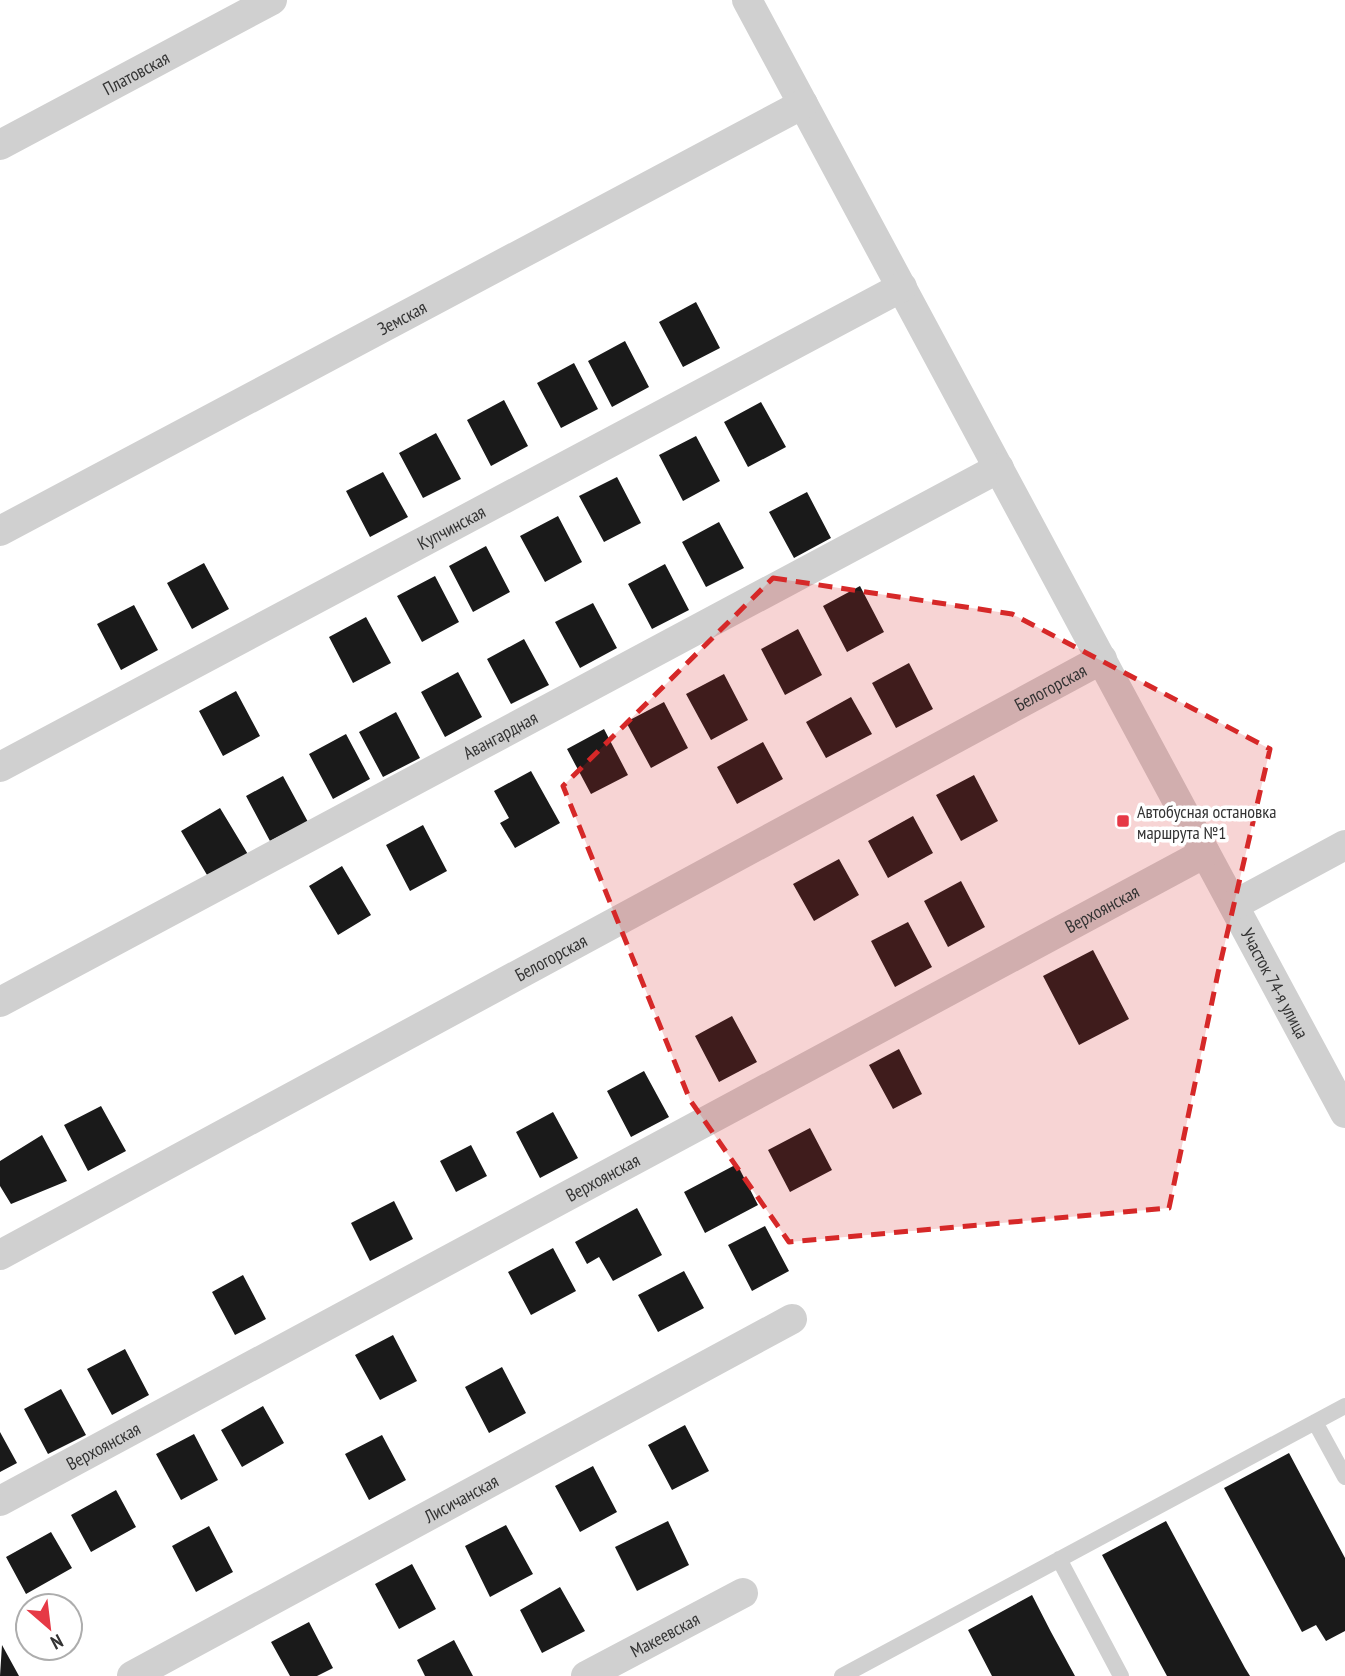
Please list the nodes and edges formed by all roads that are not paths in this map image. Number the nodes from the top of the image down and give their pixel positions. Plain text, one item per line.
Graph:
1 (272, 0) edge
2 (747, 0) edge
3 (803, 104) junction
4 (0, 145) edge
5 (902, 288) junction
6 (999, 468) junction
7 (0, 531) edge
8 (1102, 659) junction
9 (0, 767) edge
10 (1345, 845) edge
11 (1205, 853) junction
12 (1234, 905) junction
13 (0, 1002) edge
14 (1345, 1113) edge
15 (0, 1255) edge
16 (792, 1319) dead end
17 (1345, 1406) edge
18 (1315, 1422) junction
19 (1345, 1477) edge
20 (0, 1501) edge
21 (1059, 1559) junction
22 (743, 1593) dead end
23 (132, 1676) edge
24 (586, 1676) edge
25 (842, 1676) edge
26 (1121, 1676) edge

1 - 4 street, Платовская
2 - 3 street, Участок 74-я улица
3 - 5 street, Участок 74-я улица
3 - 7 street, Земская
5 - 6 street, Участок 74-я улица
5 - 9 street, Купчинская
6 - 8 street, Участок 74-я улица
6 - 13 street, Авангардная
8 - 11 street, Участок 74-я улица
8 - 15 street, Белогорская
10 - 12 street
11 - 12 street, Участок 74-я улица
11 - 20 street, Верхоянская
12 - 14 street, Участок 74-я улица
16 - 23 street, Лисичанская
17 - 18 lane
18 - 19 lane
18 - 21 lane
21 - 25 lane
21 - 26 lane
22 - 24 street, Макеевская

